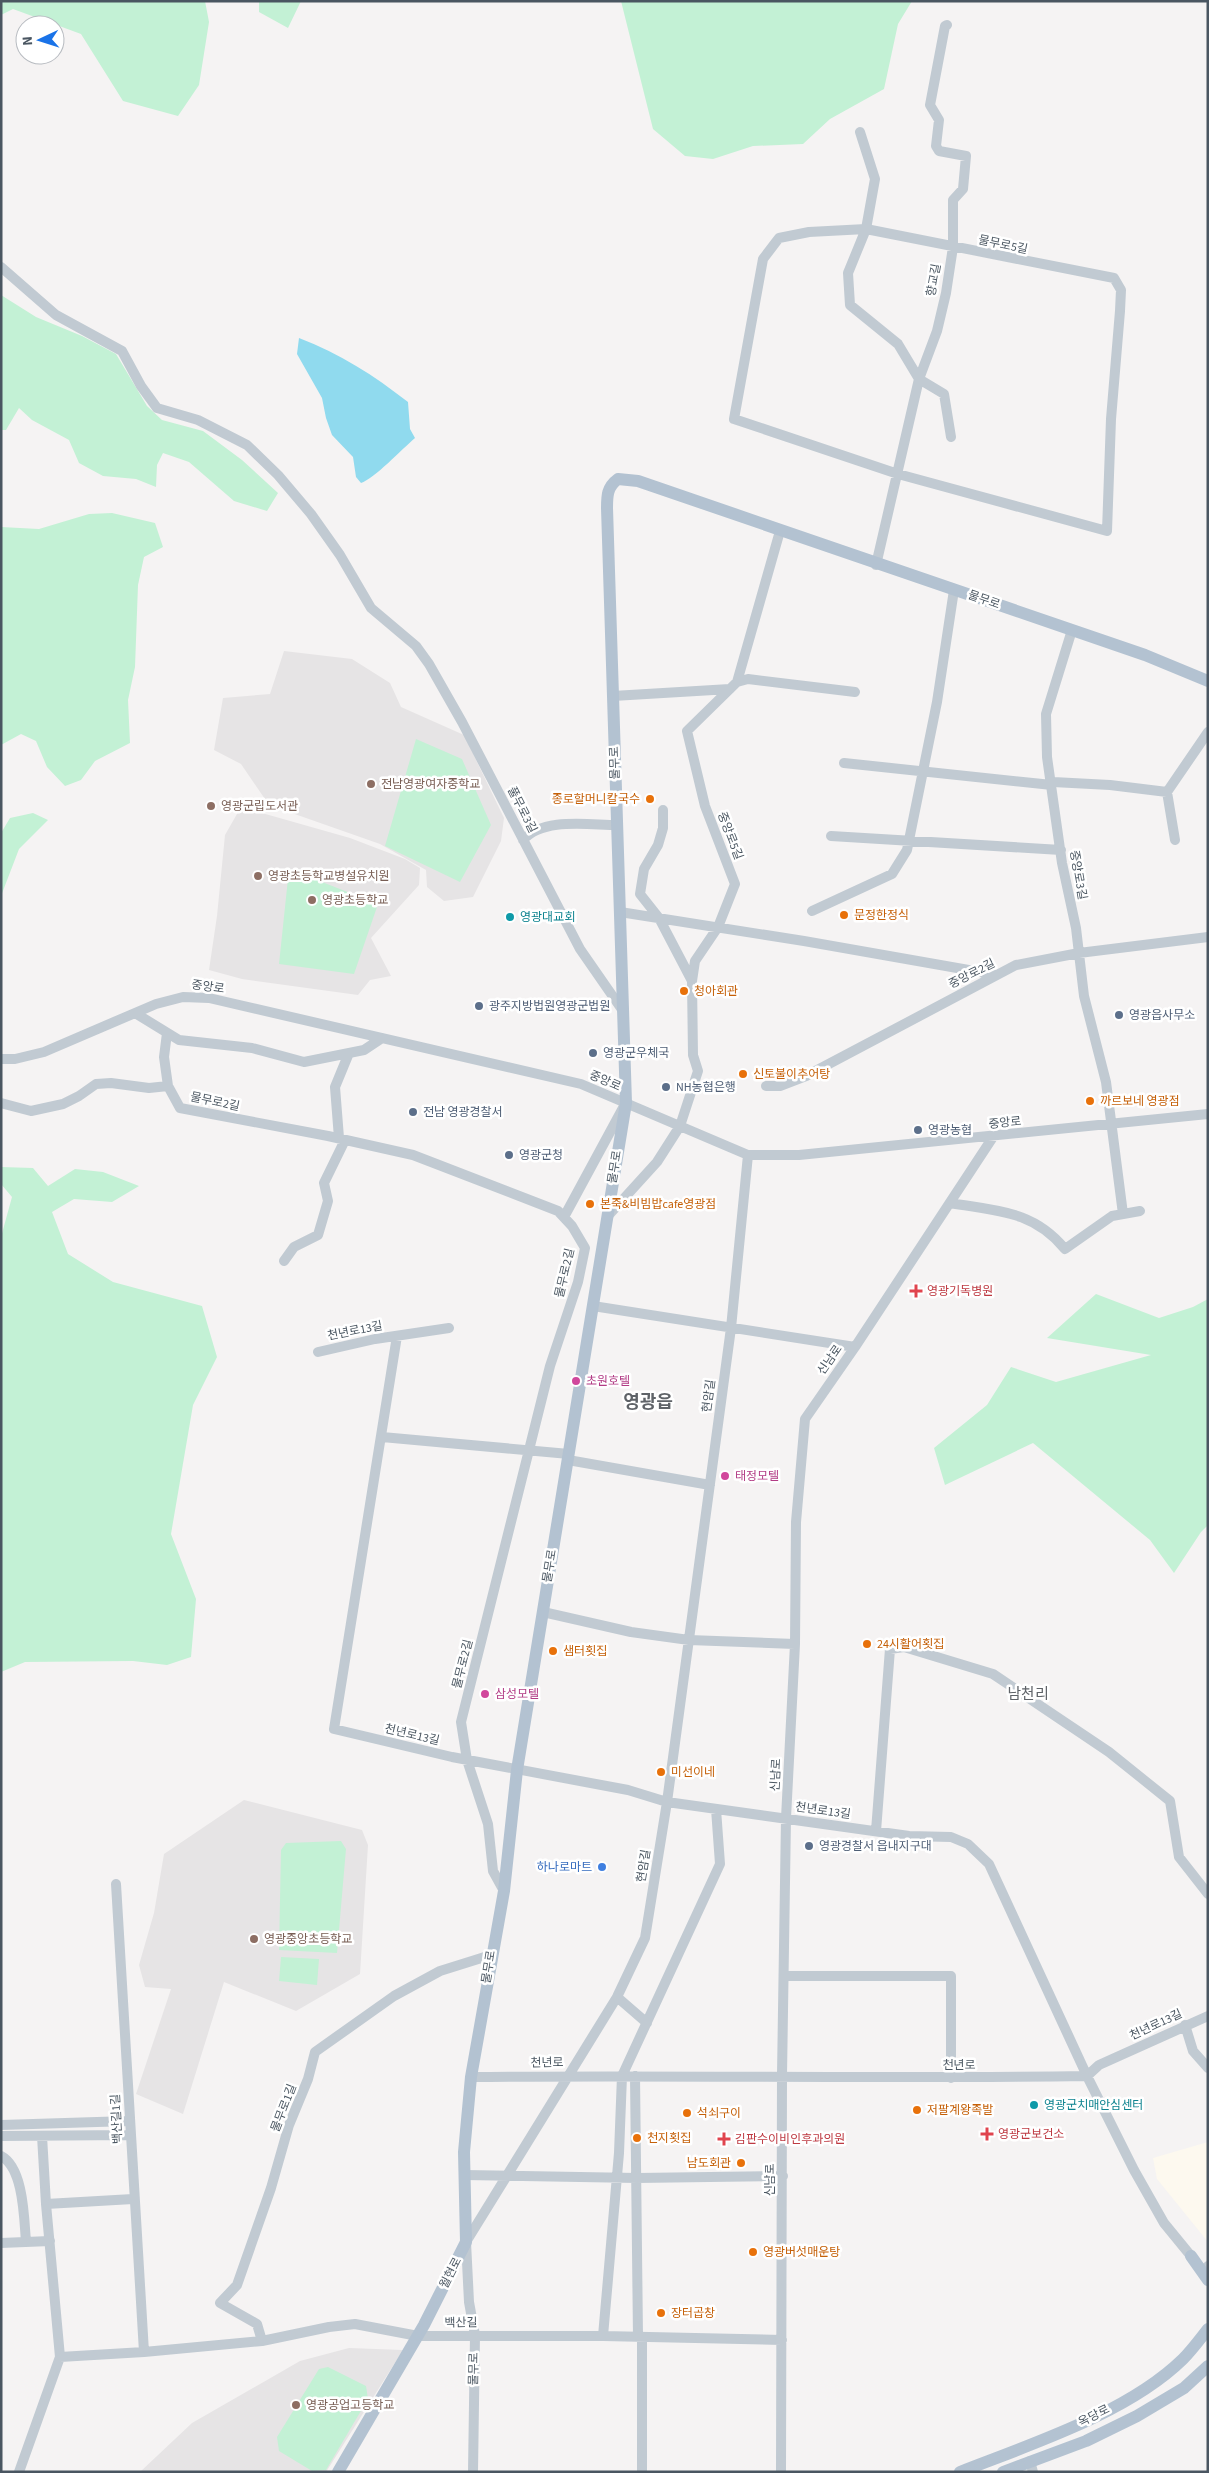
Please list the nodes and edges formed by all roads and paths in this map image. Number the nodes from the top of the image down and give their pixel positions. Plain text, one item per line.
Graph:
1 (947, 25) dead end
2 (860, 132) dead end
3 (866, 229) junction
4 (953, 246) junction
5 (1, 267) edge
6 (919, 379) junction
7 (951, 437) dead end
8 (898, 474) junction
9 (780, 531) junction
10 (876, 564) junction
11 (954, 590) junction
12 (1072, 630) junction
13 (1208, 681) edge
14 (734, 686) junction
15 (855, 692) dead end
16 (613, 696) junction
17 (1208, 732) edge
18 (844, 763) dead end
19 (923, 772) junction
20 (1052, 784) junction
21 (1167, 792) junction
22 (663, 810) dead end
23 (617, 825) junction
24 (831, 836) dead end
25 (523, 840) junction
26 (1175, 840) dead end
27 (909, 842) junction
28 (1061, 850) junction
29 (812, 911) dead end
30 (620, 912) junction
31 (659, 918) junction
32 (718, 927) junction
33 (1208, 937) edge
34 (1079, 953) junction
35 (997, 975) junction
36 (692, 981) junction
37 (623, 1011) junction
38 (135, 1013) junction
39 (167, 1033) junction
40 (382, 1038) junction
41 (349, 1053) junction
42 (1, 1059) edge
43 (168, 1086) junction
44 (766, 1086) dead end
45 (626, 1103) junction
46 (1, 1104) edge
47 (1208, 1114) edge
48 (1111, 1125) junction
49 (680, 1126) junction
50 (993, 1136) junction
51 (342, 1139) junction
52 (748, 1155) junction
53 (950, 1203) junction
54 (1140, 1211) dead end
55 (1122, 1214) junction
56 (564, 1217) junction
57 (607, 1217) junction
58 (284, 1260) dead end
59 (593, 1306) junction
60 (449, 1328) dead end
61 (731, 1328) junction
62 (397, 1336) junction
63 (855, 1347) junction
64 (318, 1352) dead end
65 (382, 1437) junction
66 (529, 1451) junction
67 (568, 1457) junction
68 (710, 1484) junction
69 (543, 1612) junction
70 (688, 1640) junction
71 (795, 1644) junction
72 (467, 1760) junction
73 (517, 1770) junction
74 (667, 1802) junction
75 (716, 1809) junction
76 (786, 1818) junction
77 (876, 1831) junction
78 (116, 1884) dead end
79 (504, 1891) junction
80 (1208, 1894) edge
81 (491, 1955) junction
82 (784, 1976) junction
83 (617, 1997) junction
84 (1208, 2016) edge
85 (647, 2023) junction
86 (1185, 2025) junction
87 (1208, 2068) edge
88 (782, 2075) junction
89 (567, 2076) junction
90 (622, 2076) junction
91 (635, 2076) junction
92 (1087, 2076) junction
93 (471, 2077) junction
94 (951, 2078) junction
95 (129, 2121) junction
96 (1, 2125) edge
97 (130, 2135) junction
98 (1, 2136) edge
99 (42, 2136) junction
100 (1, 2156) edge
101 (464, 2175) junction
102 (508, 2176) junction
103 (782, 2176) junction
104 (616, 2177) junction
105 (637, 2178) junction
106 (134, 2199) junction
107 (46, 2204) junction
108 (50, 2241) junction
109 (26, 2242) junction
110 (466, 2242) junction
111 (1, 2243) edge
112 (1191, 2256) junction
113 (1208, 2267) edge
114 (1208, 2280) edge
115 (1208, 2329) edge
116 (474, 2335) junction
117 (418, 2336) junction
118 (603, 2336) junction
119 (640, 2338) junction
120 (782, 2340) junction
121 (262, 2341) junction
122 (144, 2352) junction
123 (60, 2357) junction
124 (1205, 2371) edge
125 (1032, 2466) edge
126 (19, 2472) edge
127 (338, 2472) edge
128 (473, 2472) edge
129 (642, 2472) edge
130 (781, 2472) edge
131 (960, 2472) edge
132 (1003, 2472) edge

1 - 4 street, 향교길
2 - 3 street
3 - 4 street, 물무로5길
3 - 6 street
3 - 8 street, 물무로5길
4 - 6 street, 향교길
4 - 8 street, 물무로5길
5 - 25 street, 풀무로3길
6 - 7 street
6 - 8 street, 향교길
8 - 10 street, 향교길
9 - 10 main road, 물무로
9 - 14 street
9 - 16 main road, 물무로
10 - 11 main road, 물무로
11 - 12 main road, 물무로
11 - 19 street
12 - 13 main road, 물무로
12 - 20 street, 중앙로3길
14 - 15 street
14 - 16 street
14 - 32 street, 중앙로5길
16 - 23 main road, 물무로
17 - 21 street
18 - 19 street
19 - 20 street
19 - 27 street
20 - 21 street
20 - 28 street, 중앙로3길
21 - 26 street
22 - 31 street
23 - 25 street
23 - 30 main road, 물무로
24 - 27 street
25 - 37 street, 풀무로3길
27 - 28 street
27 - 29 street
28 - 34 street, 중앙로3길
30 - 31 street
30 - 37 main road, 물무로
31 - 32 street
31 - 36 street
32 - 35 street
32 - 36 street, 중앙로5길
33 - 34 street, 중앙로2길
34 - 35 street, 중앙로2길
34 - 48 street, 중앙로3길
35 - 44 street, 중앙로2길
36 - 49 street, 중앙로5길
37 - 45 main road, 물무로
38 - 39 street
38 - 40 street, 중앙로
38 - 42 street, 중앙로
39 - 41 street
39 - 43 street
40 - 41 street
40 - 45 street, 중앙로
41 - 51 street
43 - 46 street
43 - 51 street, 물무로2길
45 - 49 street, 중앙로
45 - 56 street
45 - 57 main road, 물무로
47 - 48 street, 중앙로
48 - 50 street, 중앙로
48 - 55 street, 중앙로3길
49 - 52 street, 중앙로
49 - 57 street, 중앙로5길
50 - 52 street, 중앙로
50 - 53 street, 신남로
51 - 56 street, 물무로2길
51 - 58 street
52 - 61 street, 현암길
53 - 55 street
53 - 63 street, 신남로
54 - 55 street
56 - 66 street, 물무로2길
57 - 59 main road, 물무로
59 - 61 street
59 - 67 main road, 물무로
60 - 62 street, 천년로13길
61 - 63 street
61 - 68 street, 현암길
62 - 64 street, 천년로13길
62 - 65 street, 천년로13길
63 - 71 street, 신남로
65 - 66 street
65 - 72 street, 천년로13길
66 - 67 street
66 - 72 street, 물무로2길
67 - 68 street
67 - 69 main road, 물무로
68 - 70 street, 현암길
69 - 70 street
69 - 73 main road, 물무로
70 - 71 street
70 - 74 street, 현암길
71 - 76 street, 신남로
72 - 73 street, 천년로13길
72 - 79 street, 물무로2길
73 - 74 street, 천년로13길
73 - 79 main road, 물무로
74 - 75 street, 천년로13길
74 - 83 street, 현암길
75 - 76 street, 천년로13길
75 - 85 street
76 - 77 street, 천년로13길
76 - 82 street, 신남로
77 - 80 street
77 - 92 street, 천년로13길
78 - 95 street, 백산길1길
79 - 81 main road, 물무로
81 - 93 main road, 물무로
81 - 121 street, 물무로1길
82 - 88 street, 신남로
82 - 94 street
83 - 85 street
83 - 89 street, 현암길
84 - 86 street, 천년로13길
85 - 90 street
86 - 87 street
86 - 92 street, 천년로13길
88 - 91 street, 천년로
88 - 94 street, 천년로
88 - 103 street, 신남로
89 - 90 street, 천년로
89 - 93 street, 천년로
89 - 102 street, 월현로
90 - 91 street, 천년로
90 - 104 street
91 - 105 street
92 - 94 street, 천년로
92 - 112 street
93 - 101 main road, 물무로
95 - 96 street
95 - 97 street, 백산길1길
97 - 99 street
97 - 106 street, 백산길1길
98 - 99 street
99 - 107 street
100 - 109 street
101 - 102 street
101 - 110 main road, 물무로
102 - 104 street
102 - 110 street, 월현로
103 - 105 street
103 - 120 street, 신남로
104 - 105 street
104 - 118 street
105 - 119 street
106 - 107 street
106 - 122 street, 백산길1길
107 - 108 street
108 - 109 street
108 - 123 street
109 - 111 street
110 - 116 street, 물무로
110 - 117 main road, 월현로
112 - 113 main road
112 - 114 main road
115 - 131 main road, 옥당로
116 - 117 street, 백산길
116 - 118 street, 백산길
116 - 128 street, 물무로
117 - 121 street, 백산길
117 - 127 main road, 월현로
118 - 119 street, 백산길
119 - 120 street, 백산길
119 - 129 street
120 - 130 street, 신남로
121 - 122 street, 백산길
122 - 123 street, 백산길
123 - 126 street
124 - 125 main road, 옥당로
125 - 132 main road, 옥당로

